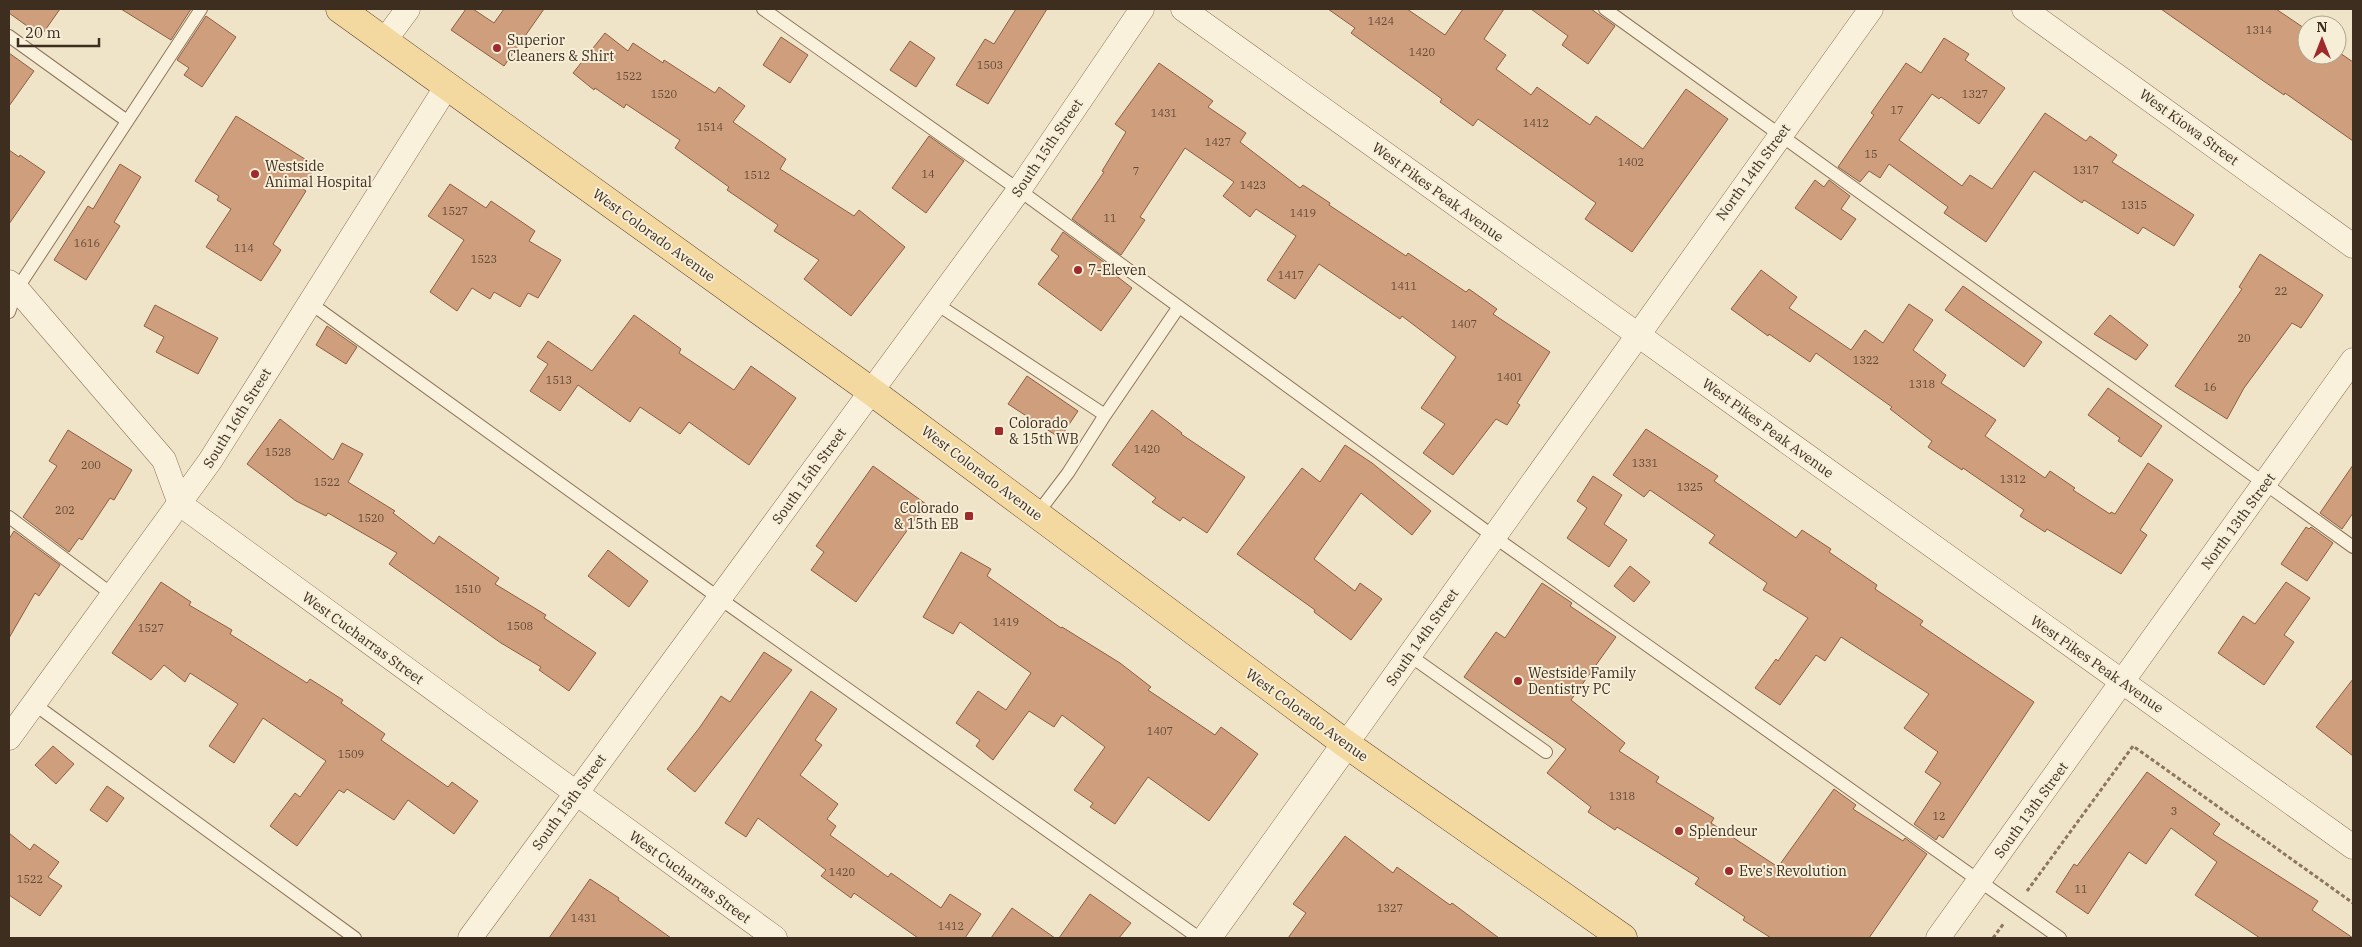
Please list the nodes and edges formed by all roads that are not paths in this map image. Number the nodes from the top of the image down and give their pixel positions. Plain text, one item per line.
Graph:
1 (200, 9) edge
2 (340, 9) edge
3 (408, 9) edge
4 (763, 9) edge
5 (1142, 9) edge
6 (1183, 9) edge
7 (1605, 9) edge
8 (1870, 9) edge
9 (2024, 9) edge
10 (9, 36) edge
11 (385, 40) junction
12 (447, 86) junction
13 (127, 121) junction
14 (1780, 135) junction
15 (1019, 190) junction
16 (2353, 246) edge
17 (13, 285) edge
18 (310, 302) junction
19 (935, 302) junction
20 (1178, 308) junction
21 (9, 312) edge
22 (1636, 335) junction
23 (2353, 360) edge
24 (871, 391) junction
25 (1105, 415) junction
26 (2264, 484) junction
27 (180, 504) junction
28 (1037, 514) junction
29 (9, 517) edge
30 (1493, 536) junction
31 (2353, 547) edge
32 (113, 595) junction
33 (720, 598) junction
34 (1409, 655) junction
35 (2123, 682) junction
36 (34, 704) junction
37 (9, 738) edge
38 (1346, 744) junction
39 (1546, 752) dead end
40 (575, 794) junction
41 (2353, 847) edge
42 (1979, 881) junction
43 (355, 938) edge
44 (470, 938) edge
45 (775, 938) edge
46 (1199, 938) edge
47 (1207, 938) edge
48 (1623, 938) edge
49 (1938, 938) edge
50 (2060, 938) edge

1 - 13 lane
2 - 11 main road, West Colorado Avenue
3 - 11 street
4 - 15 lane
5 - 15 street, South 15th Street
6 - 22 street, West Pikes Peak Avenue
7 - 14 lane
8 - 14 street, North 14th Street
9 - 16 street, West Kiowa Street
10 - 13 lane
11 - 12 main road, West Colorado Avenue
12 - 18 street, South 16th Street
12 - 24 main road, West Colorado Avenue
13 - 17 lane
14 - 22 street, North 14th Street
14 - 26 lane
15 - 19 street, South 15th Street
15 - 20 lane
17 - 21 lane
17 - 27 street
18 - 27 street, South 16th Street
18 - 33 lane
19 - 24 street, South 15th Street
19 - 25 lane
20 - 25 lane
20 - 30 lane
22 - 30 street, South 14th Street
22 - 35 street, West Pikes Peak Avenue
23 - 26 street, North 13th Street
24 - 28 main road, West Colorado Avenue
24 - 33 street, South 15th Street
25 - 28 lane
26 - 31 lane
26 - 35 street, North 13th Street
27 - 32 street, South 16th Street
27 - 40 street, West Cucharras Street
28 - 38 main road, West Colorado Avenue
29 - 32 lane
30 - 34 street, South 14th Street
30 - 42 lane
32 - 36 street, South 16th Street
33 - 40 street, South 15th Street
33 - 46 lane
34 - 38 street, South 14th Street
34 - 39 lane
35 - 41 street, West Pikes Peak Avenue
35 - 42 street, South 13th Street
36 - 37 street, South 16th Street
36 - 43 lane
38 - 47 street, South 14th Street
38 - 48 main road, West Colorado Avenue
40 - 44 street, South 15th Street
40 - 45 street, West Cucharras Street
42 - 49 street, South 13th Street
42 - 50 lane

